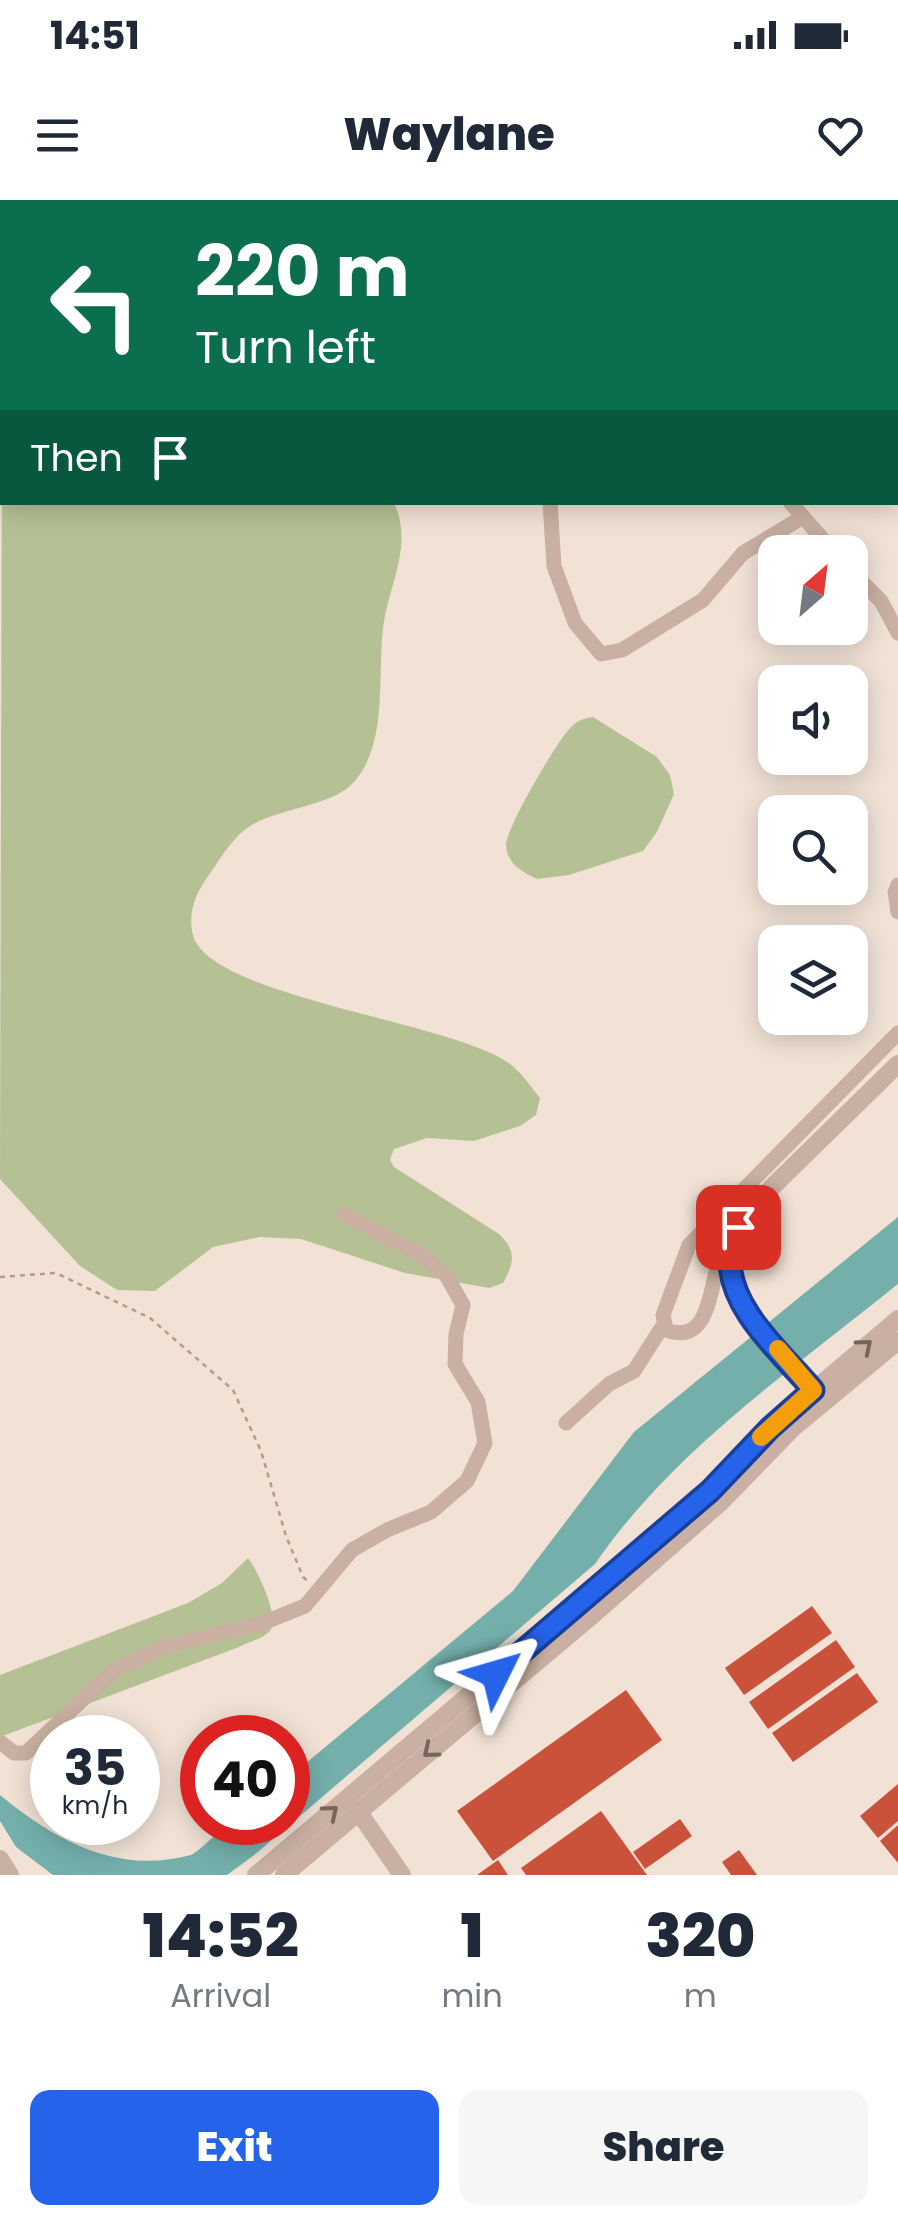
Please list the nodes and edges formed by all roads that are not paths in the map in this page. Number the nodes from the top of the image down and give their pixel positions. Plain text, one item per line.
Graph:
1 (550, 505) edge
2 (793, 505) edge
3 (803, 516) junction
4 (819, 535) edge
5 (868, 585) edge
6 (892, 605) edge
7 (898, 633) edge
8 (898, 885) edge
9 (898, 912) edge
10 (898, 1033) edge
11 (898, 1064) edge
12 (344, 1215) dead end
13 (730, 1260) junction
14 (898, 1319) edge
15 (662, 1327) junction
16 (898, 1342) edge
17 (814, 1390) junction
18 (566, 1423) dead end
19 (0, 1742) edge
20 (358, 1811) junction
21 (0, 1859) edge
22 (10, 1875) edge
23 (256, 1875) edge
24 (284, 1875) edge
25 (402, 1875) edge

1 - 3 street
2 - 3 street
3 - 4 street
5 - 6 street
6 - 7 street
8 - 9 street
10 - 15 street
11 - 13 street
12 - 19 street
13 - 15 street
13 - 17 street
17 -> 14 street
15 - 18 street
16 - 17 street
17 -> 20 street
23 -> 17 street
20 - 24 street
20 - 25 street
21 - 22 street

